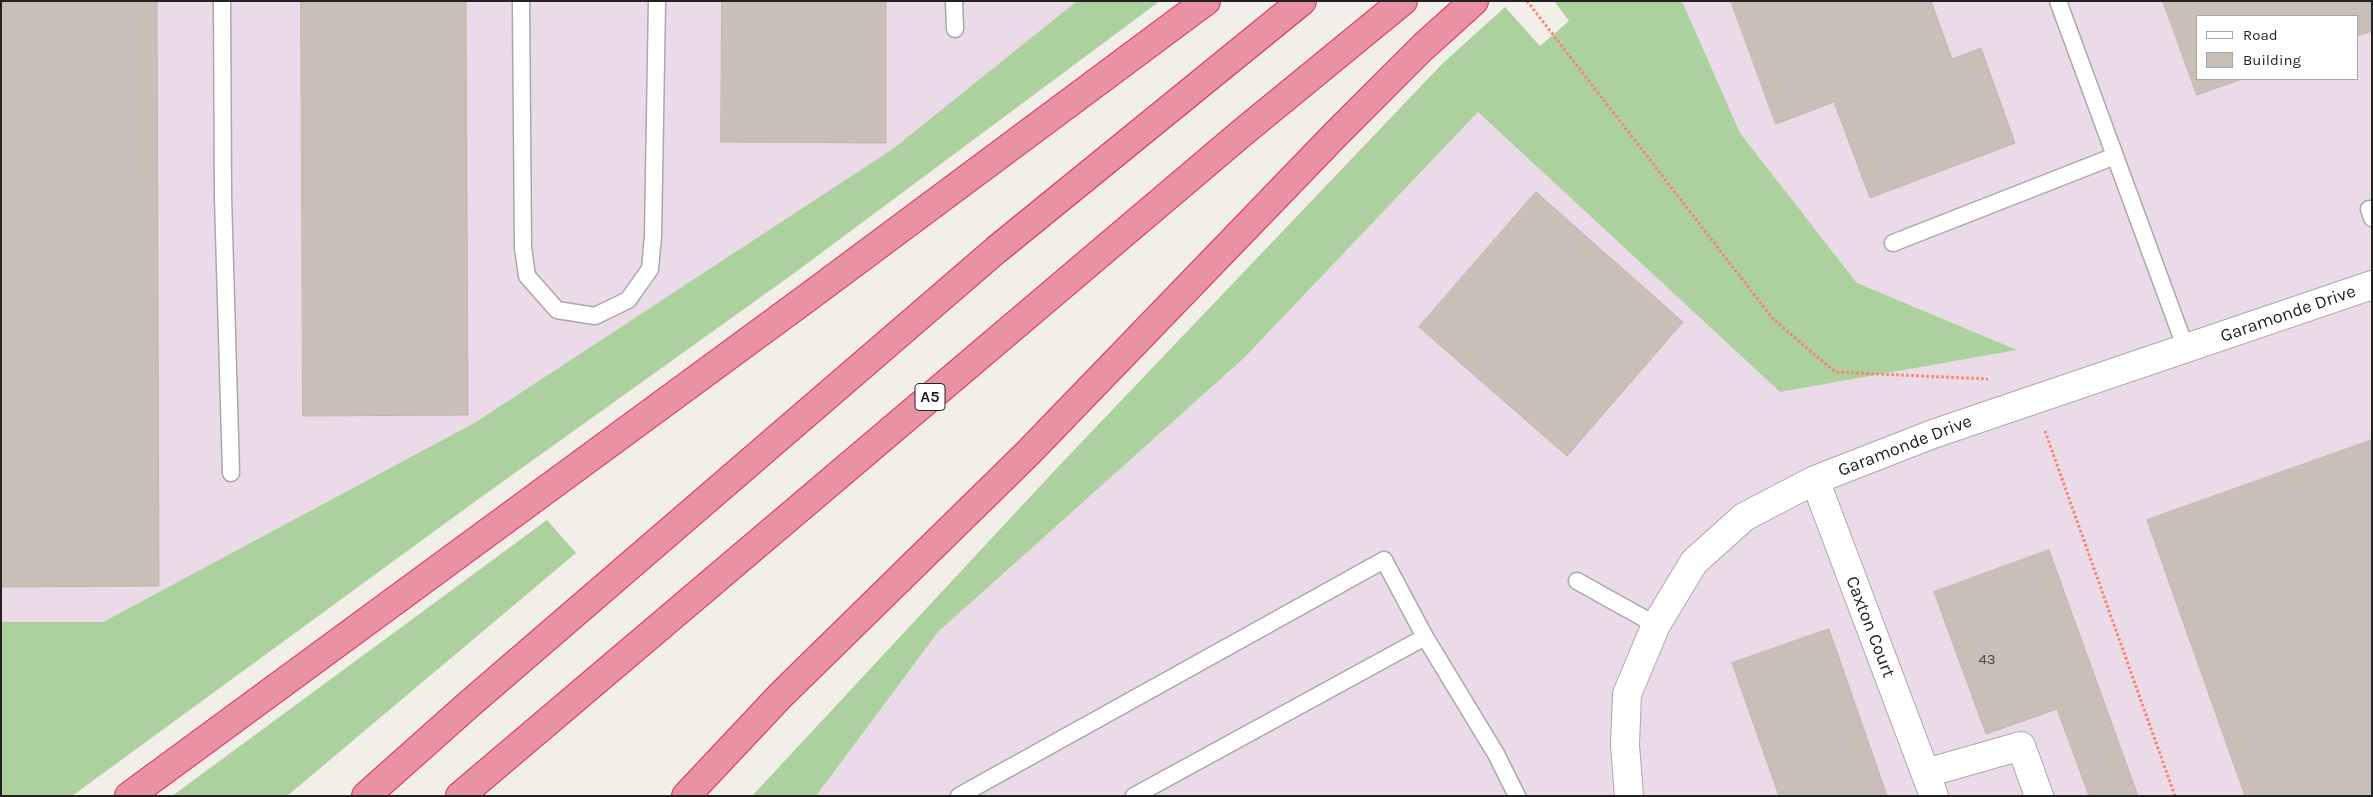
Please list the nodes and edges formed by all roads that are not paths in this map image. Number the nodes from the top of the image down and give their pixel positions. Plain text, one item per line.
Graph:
1 (222, 1) edge
2 (521, 1) edge
3 (657, 1) edge
4 (954, 1) edge
5 (1206, 1) edge
6 (1302, 1) edge
7 (1403, 1) edge
8 (1474, 1) edge
9 (2058, 1) edge
10 (955, 28) dead end
11 (2115, 156) junction
12 (1893, 243) dead end
13 (2372, 285) edge
14 (2186, 349) junction
15 (231, 473) dead end
16 (1815, 480) junction
17 (1577, 581) dead end
18 (1656, 626) junction
19 (1425, 637) junction
20 (1930, 784) edge
21 (129, 796) edge
22 (366, 796) edge
23 (460, 796) edge
24 (686, 796) edge
25 (959, 796) edge
26 (1134, 796) edge
27 (1517, 796) edge
28 (1629, 796) edge
29 (2039, 796) edge

1 - 15 lane
2 - 3 lane
4 - 10 lane
5 - 21 highway
6 - 22 highway
7 - 23 highway, A5
8 - 24 highway
9 - 11 lane
11 - 12 lane
11 - 14 lane
13 - 14 street, Garamonde Drive
14 - 16 street, Garamonde Drive
16 - 18 street, Garamonde Drive
16 - 20 street, Caxton Court
17 - 18 lane
18 - 28 street, Garamonde Drive
19 - 25 lane
19 - 26 lane
19 - 27 lane
20 - 29 street, Caxton Court

